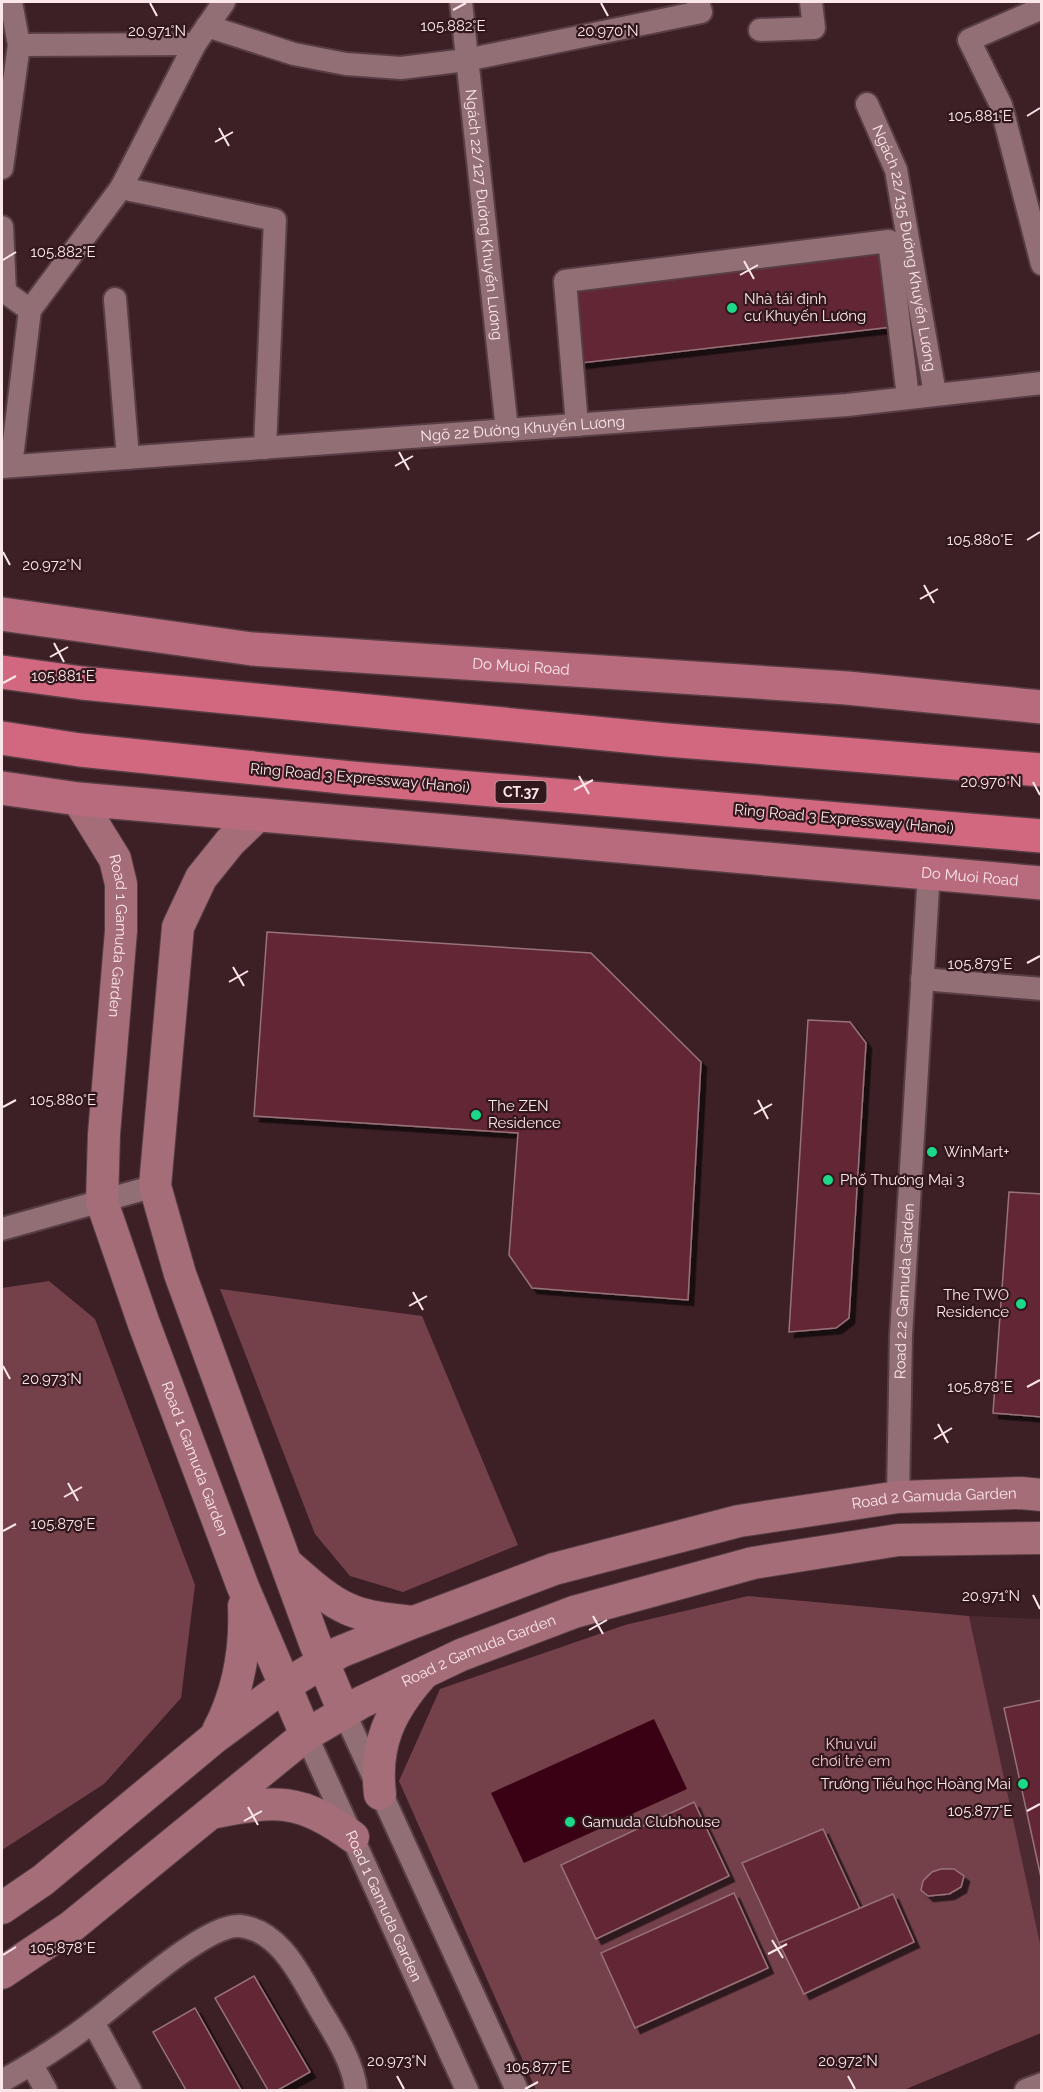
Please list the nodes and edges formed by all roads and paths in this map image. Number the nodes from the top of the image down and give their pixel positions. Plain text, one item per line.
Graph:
1 (10, 2) edge
2 (224, 2) edge
3 (461, 2) edge
4 (698, 2) edge
5 (811, 2) edge
6 (1041, 8) edge
7 (760, 30) dead end
8 (201, 35) junction
9 (18, 45) junction
10 (466, 60) junction
11 (867, 104) dead end
12 (2, 168) edge
13 (121, 188) junction
14 (2, 226) edge
15 (1041, 264) edge
16 (115, 299) dead end
17 (30, 310) junction
18 (1041, 383) edge
19 (935, 394) junction
20 (908, 398) junction
21 (577, 425) junction
22 (507, 430) junction
23 (265, 448) junction
24 (128, 458) junction
25 (6, 466) edge
26 (2, 614) edge
27 (2, 672) edge
28 (1041, 707) edge
29 (2, 738) edge
30 (1041, 770) edge
31 (2, 788) edge
32 (78, 799) junction
33 (258, 814) junction
34 (1041, 836) edge
35 (928, 871) junction
36 (1041, 883) edge
37 (922, 979) junction
38 (1041, 989) edge
39 (154, 1186) junction
40 (102, 1202) junction
41 (2, 1228) edge
42 (1041, 1495) edge
43 (898, 1497) junction
44 (1041, 1538) edge
45 (898, 1539) junction
46 (287, 1564) junction
47 (243, 1587) junction
48 (414, 1622) junction
49 (323, 1662) junction
50 (427, 1669) junction
51 (284, 1686) junction
52 (344, 1712) junction
53 (306, 1736) junction
54 (214, 1738) junction
55 (380, 1794) junction
56 (212, 1813) junction
57 (352, 1837) junction
58 (2, 1908) edge
59 (2, 1973) edge
60 (93, 2022) junction
61 (32, 2065) junction
62 (2, 2081) edge
63 (1041, 2084) edge
64 (46, 2091) edge
65 (130, 2091) edge
66 (356, 2091) edge
67 (467, 2091) edge
68 (517, 2091) edge
69 (1026, 2091) edge

1 - 9 street
2 - 8 street
3 - 10 street, Ngách 22/127 Đường Khuyến Lương
4 - 10 street
5 - 7 street
6 - 15 street
8 - 9 street
8 - 10 street
8 - 13 street
9 - 12 street
10 - 22 street, Ngách 22/127 Đường Khuyến Lương
11 - 19 street, Ngách 22/135 Đường Khuyến Lương
13 - 17 street
13 - 23 street
14 - 17 street
16 - 24 street
17 - 25 street
18 - 19 street, Ngõ 22 Đường Khuyến Lương
19 - 20 street, Ngõ 22 Đường Khuyến Lương
20 - 21 street, Ngõ 22 Đường Khuyến Lương
20 - 21 street
21 - 22 street, Ngõ 22 Đường Khuyến Lương
22 - 23 street, Ngõ 22 Đường Khuyến Lương
23 - 24 street, Ngõ 22 Đường Khuyến Lương
24 - 25 street, Ngõ 22 Đường Khuyến Lương
26 - 28 main road, Do Muoi Road
27 - 30 highway
29 - 34 highway, Ring Road 3 Expressway (Hanoi) / CT.37
31 - 32 main road, Do Muoi Road
32 - 33 main road, Do Muoi Road
32 - 40 street, Road 1 Gamuda Garden
33 - 35 main road, Do Muoi Road
33 - 39 street
35 - 36 main road, Do Muoi Road
35 - 37 street, Road 2.2 Gamuda Garden
37 - 38 street
37 - 43 street, Road 2.2 Gamuda Garden
39 - 40 street
39 - 46 street
40 - 41 street
40 - 47 street, Road 1 Gamuda Garden
42 - 43 street, Road 2 Gamuda Garden
43 - 45 street
43 - 48 street, Road 2 Gamuda Garden
44 - 45 street, Road 2 Gamuda Garden
45 - 50 street, Road 2 Gamuda Garden
46 - 48 street
46 - 49 street
47 - 51 street, Road 1 Gamuda Garden
47 - 54 street
48 - 49 street, Road 2 Gamuda Garden
49 - 51 street
49 - 52 street
50 - 52 street, Road 2 Gamuda Garden
50 - 55 street
51 - 53 street, Road 1 Gamuda Garden
51 - 54 street
52 - 53 street, Road 2 Gamuda Garden
52 - 55 street
53 - 56 street, Road 2 Gamuda Garden
53 - 57 street, Road 1 Gamuda Garden
54 - 58 street
55 - 68 street
56 - 57 street
56 - 59 street, Road 2 Gamuda Garden
57 - 67 street, Road 1 Gamuda Garden
60 - 61 street
60 - 65 street
60 - 66 street
61 - 62 street
61 - 64 street
63 - 69 street

